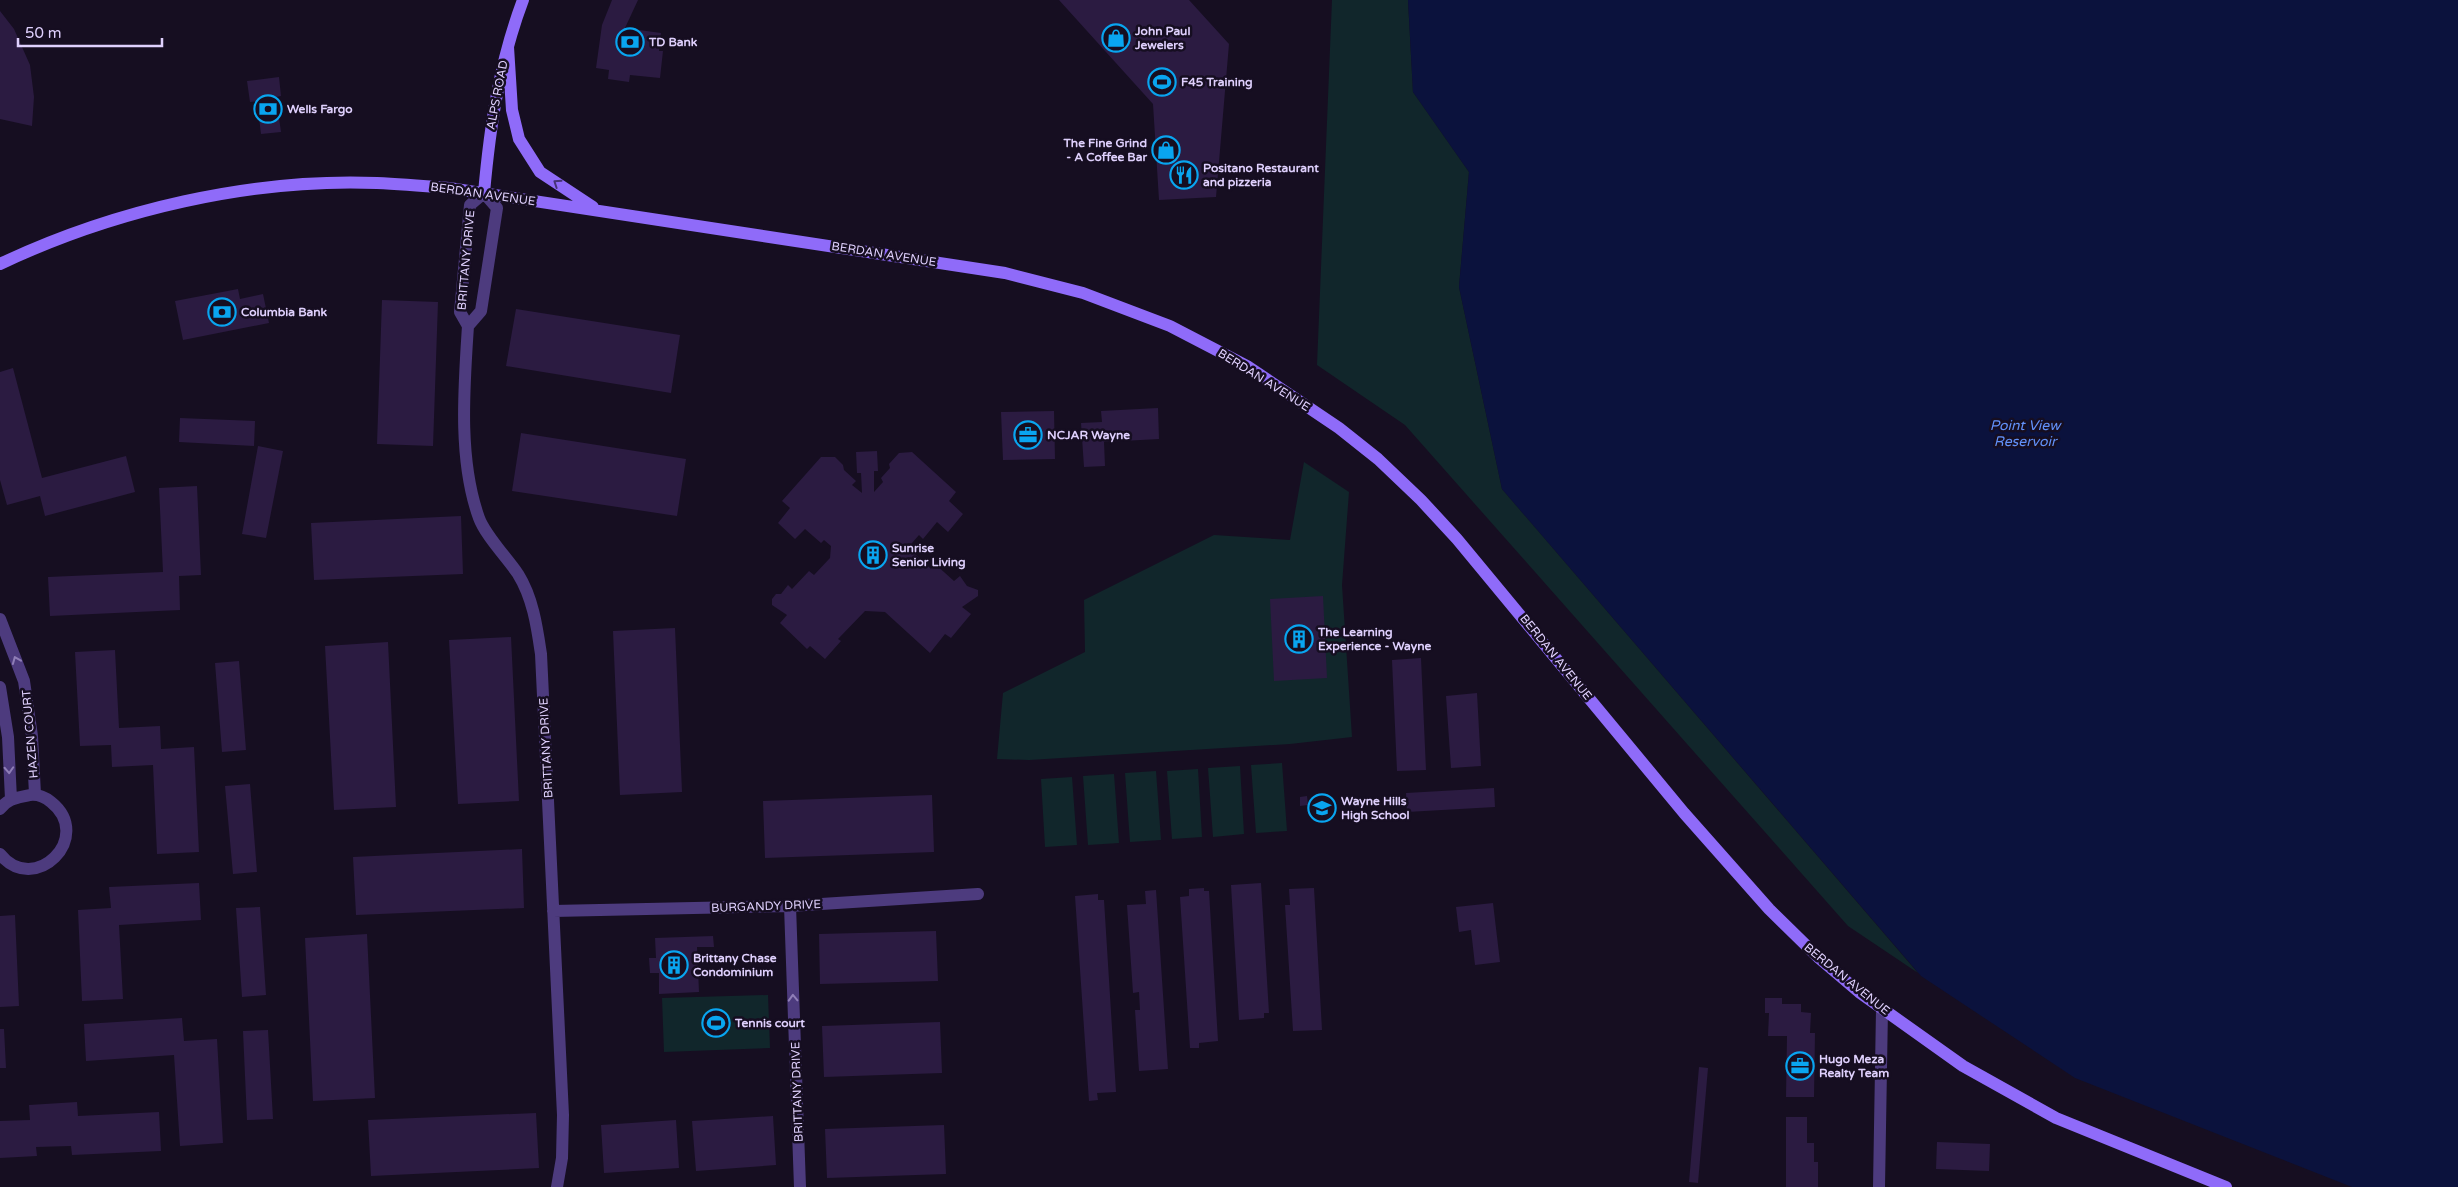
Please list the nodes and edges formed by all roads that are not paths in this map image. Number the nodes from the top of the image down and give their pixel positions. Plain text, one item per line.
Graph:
1 (523, 0) edge
2 (508, 47) junction
3 (484, 193) junction
4 (597, 210) junction
5 (0, 264) edge
6 (468, 326) junction
7 (0, 619) edge
8 (0, 687) edge
9 (35, 794) junction
10 (11, 799) junction
11 (0, 809) edge
12 (0, 854) edge
13 (978, 894) dead end
14 (790, 906) junction
15 (553, 911) junction
16 (1882, 1008) junction
17 (557, 1187) edge
18 (800, 1187) edge
19 (1879, 1187) edge
20 (2226, 1187) edge

1 - 2 main road, ALPS ROAD
2 - 3 main road, ALPS ROAD
4 -> 2 main road
3 - 4 main road, BERDAN AVENUE
3 - 5 main road, BERDAN AVENUE
3 - 6 street, BRITTANY DRIVE
3 - 6 street, BRITTANY DRIVE
4 - 16 main road, BERDAN AVENUE
6 - 15 street, BRITTANY DRIVE
9 -> 7 street, HAZEN COURT
8 -> 10 street, HAZEN COURT
9 - 10 street, HAZEN COURT
9 - 12 street, HAZEN COURT
10 - 11 street
13 - 14 street, BURGANDY DRIVE
14 - 15 street, BURGANDY DRIVE
18 -> 14 street, BRITTANY DRIVE
15 - 17 street, BRITTANY DRIVE
16 - 19 street
16 - 20 main road, BERDAN AVENUE

